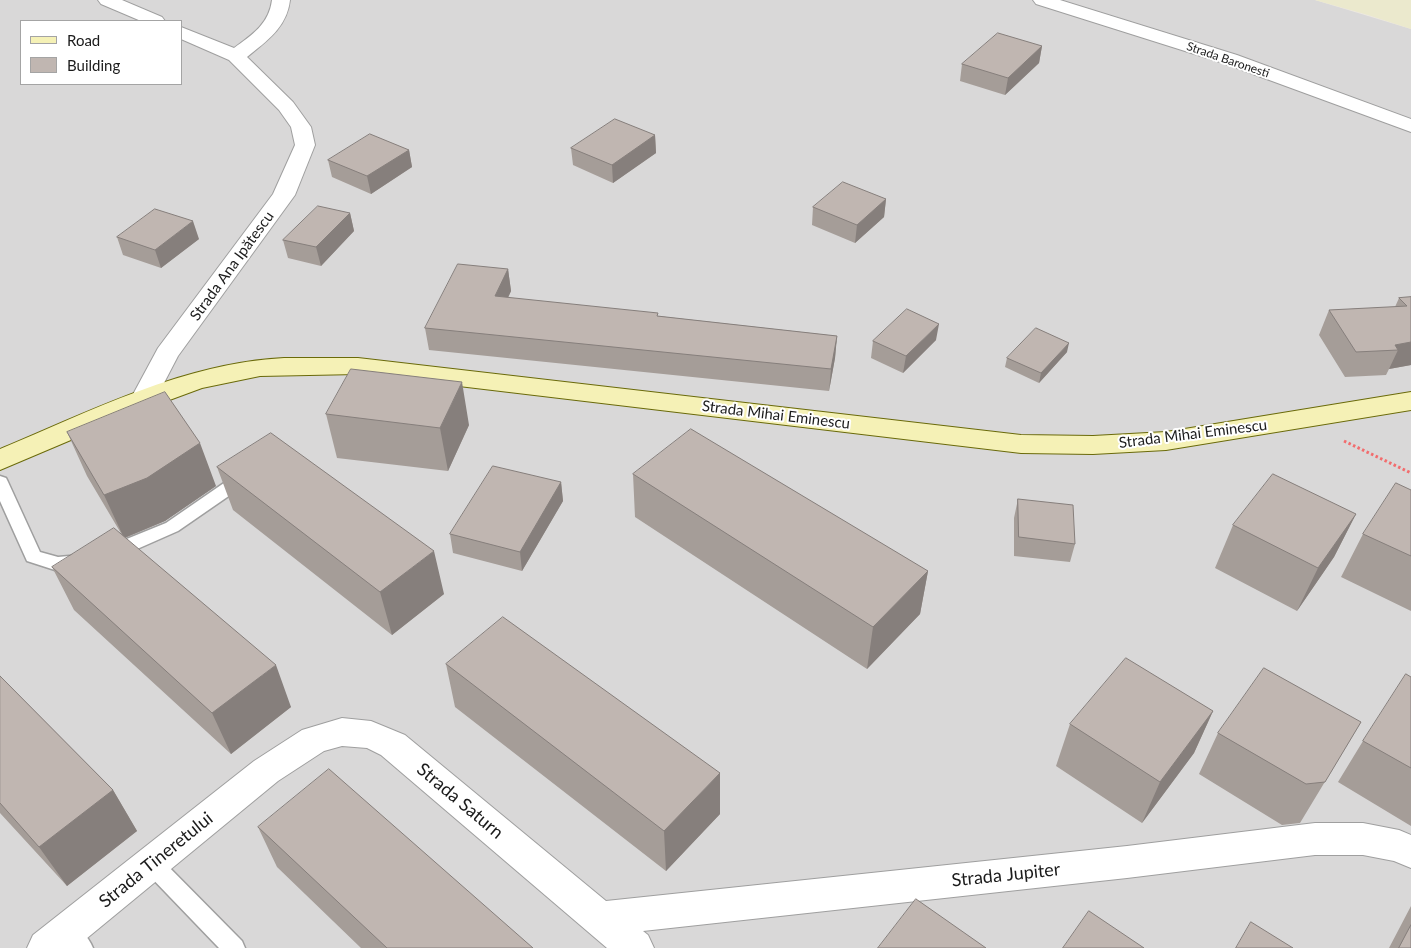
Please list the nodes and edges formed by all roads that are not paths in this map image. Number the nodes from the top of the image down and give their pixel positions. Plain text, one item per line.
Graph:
1 (107, 0) edge
2 (281, 0) edge
3 (1042, 0) edge
4 (154, 20) edge
5 (182, 32) edge
6 (236, 56) junction
7 (1411, 126) edge
8 (143, 400) junction
9 (1411, 401) edge
10 (0, 460) edge
11 (249, 474) edge
12 (0, 482) edge
13 (266, 771) joint
14 (1411, 852) edge
15 (151, 863) junction
16 (600, 919) junction
17 (65, 942) edge
18 (234, 948) edge
19 (635, 948) edge

1 - 4 street
2 - 6 street
3 - 7 street, Strada Baronesti
5 - 6 street, Strada Ana Ipătescu
6 - 8 street, Strada Ana Ipătescu
8 - 9 main road, Strada Mihai Eminescu
8 - 10 main road
11 - 12 lane
13 - 15 street, Strada Tineretului
13 - 16 street, Strada Saturn
14 - 16 street, Strada Jupiter
15 - 17 street, Strada Tineretului
15 - 18 lane
16 - 19 street, Strada Saturn

